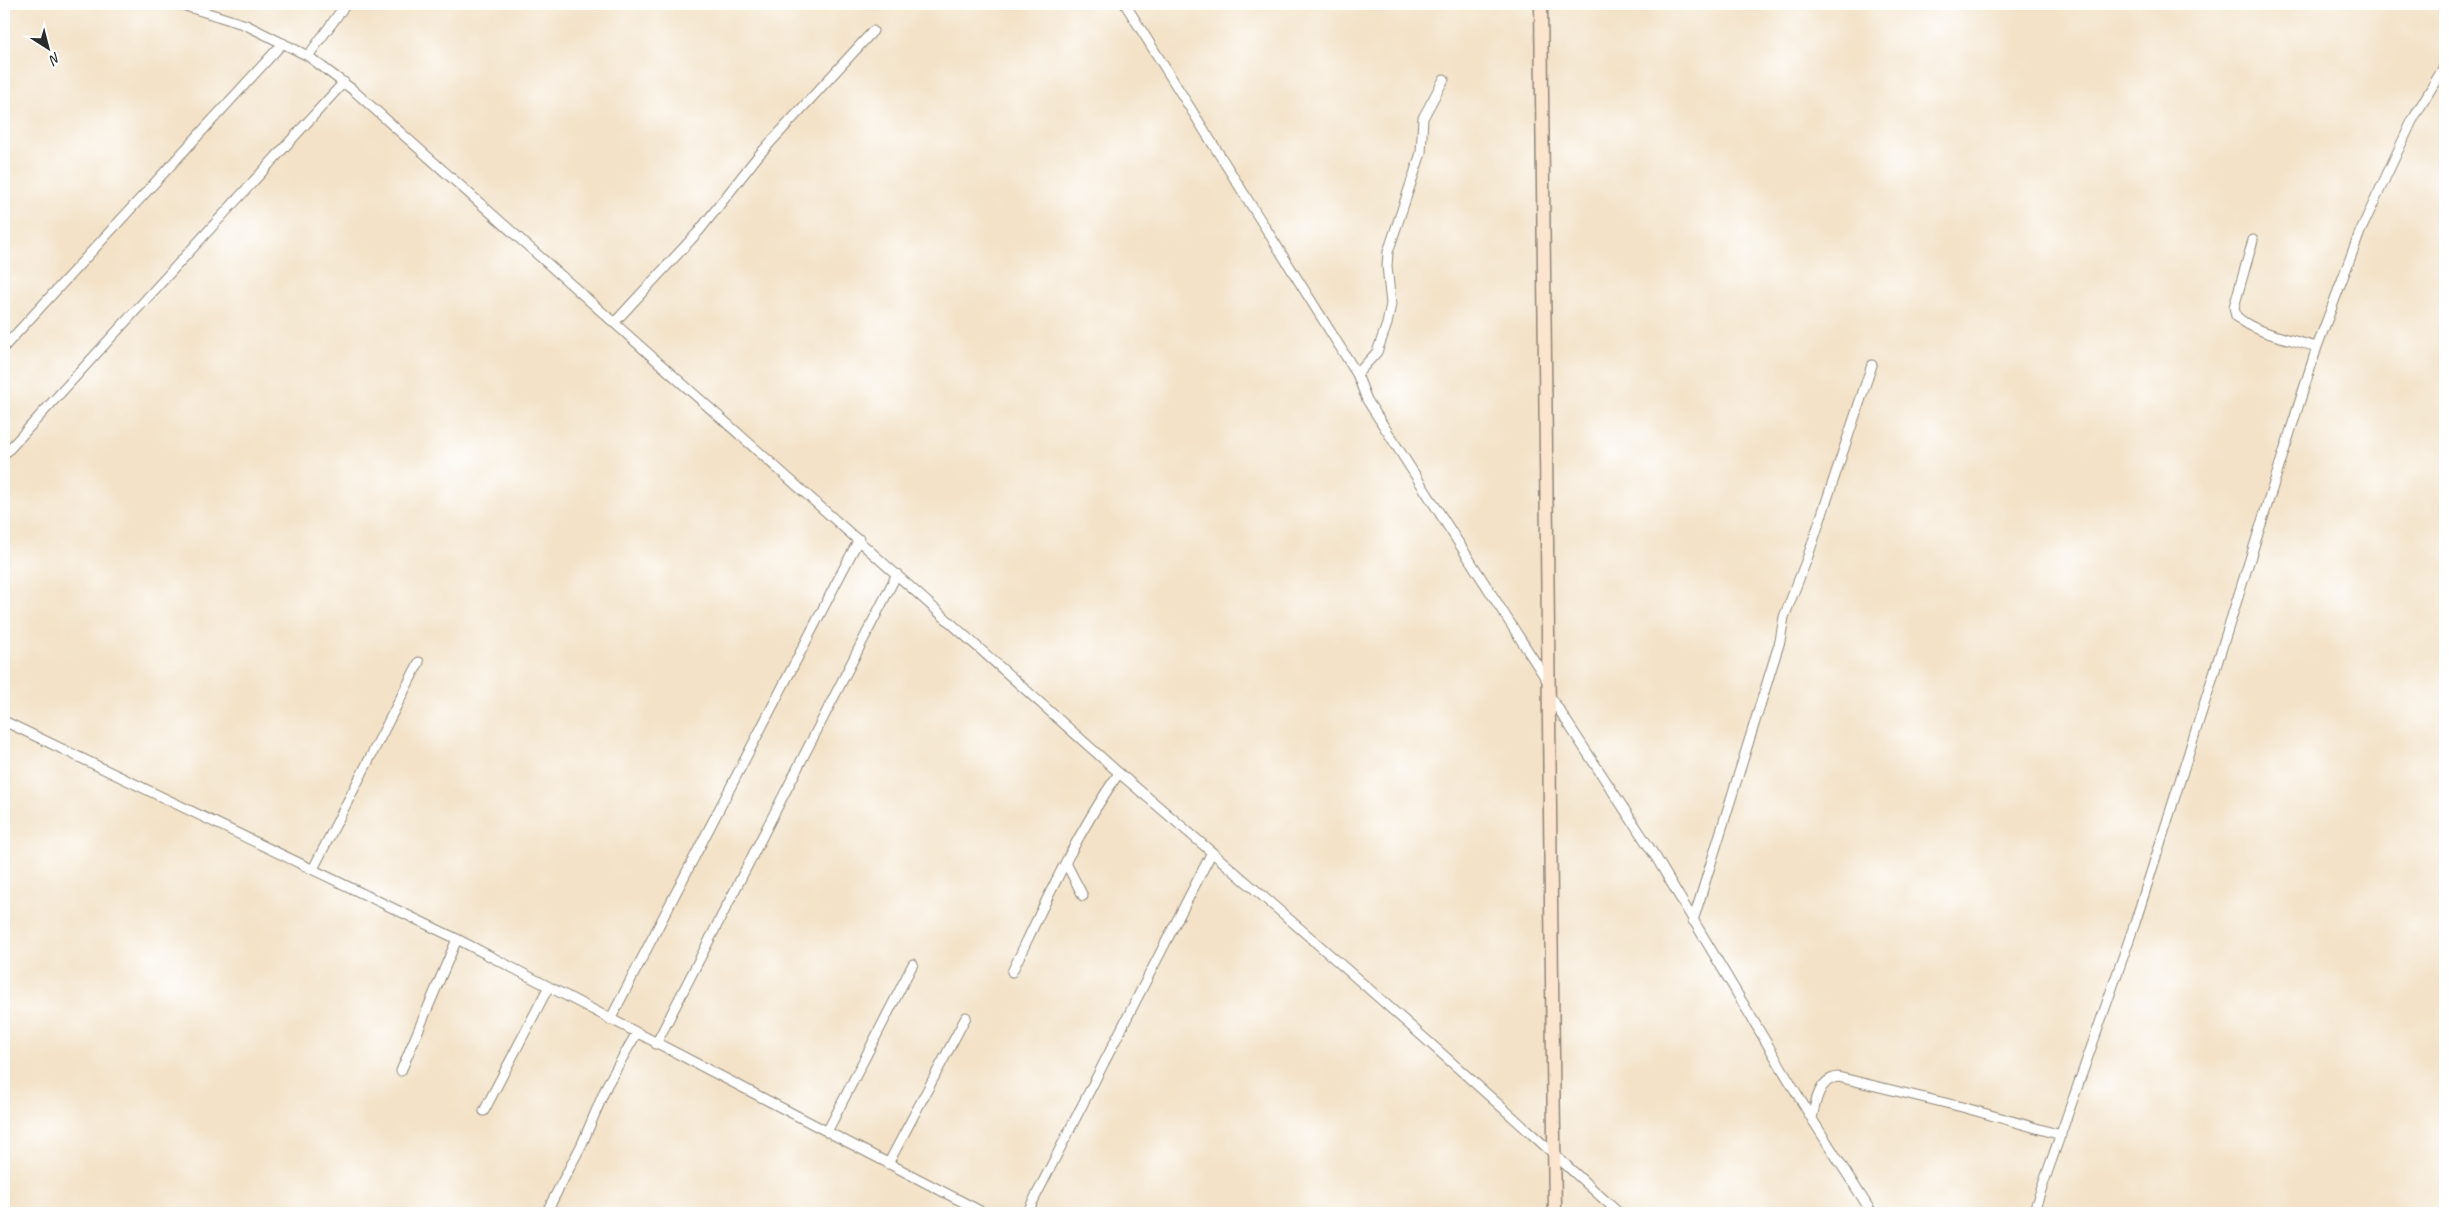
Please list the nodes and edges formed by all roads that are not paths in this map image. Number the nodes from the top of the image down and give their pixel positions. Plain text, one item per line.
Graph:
1 (179, 4) edge
2 (346, 4) edge
3 (1125, 4) edge
4 (1542, 4) edge
5 (193, 6) edge
6 (873, 31) dead end
7 (283, 43) junction
8 (308, 56) junction
9 (2445, 65) edge
10 (1444, 78) dead end
11 (344, 82) junction
12 (2253, 240) dead end
13 (614, 323) junction
14 (4, 347) edge
15 (2317, 347) junction
16 (1872, 365) dead end
17 (1357, 374) junction
18 (4, 455) edge
19 (859, 539) junction
20 (897, 574) junction
21 (419, 662) dead end
22 (1550, 690) junction
23 (4, 721) edge
24 (1119, 773) junction
25 (1212, 852) junction
26 (1066, 863) junction
27 (313, 869) junction
28 (1083, 896) dead end
29 (1693, 920) junction
30 (457, 940) junction
31 (913, 964) dead end
32 (1012, 972) dead end
33 (548, 988) junction
34 (966, 1017) dead end
35 (610, 1020) junction
36 (636, 1034) junction
37 (656, 1044) junction
38 (401, 1072) dead end
39 (484, 1110) dead end
40 (1812, 1119) junction
41 (827, 1132) junction
42 (2061, 1135) junction
43 (1555, 1154) junction
44 (888, 1164) junction
45 (546, 1213) edge
46 (984, 1213) edge
47 (1027, 1213) edge
48 (1556, 1213) edge
49 (1619, 1213) edge
50 (1872, 1213) edge
51 (2033, 1213) edge

1 - 5 street
2 - 8 street
3 - 17 street
4 - 22 main road
5 - 7 street
6 - 13 street
7 - 8 street
7 - 14 street
8 - 11 street
9 - 15 street
10 - 17 street
11 - 13 street
11 - 18 street
12 - 15 street
13 - 19 street
15 - 42 street
16 - 29 street
17 - 22 street
19 - 20 street
19 - 35 street
20 - 24 street
20 - 37 street
21 - 27 street
22 - 29 street
22 - 43 main road
23 - 27 street
24 - 25 street
24 - 26 street
25 - 43 street
25 - 47 street
26 - 28 street
26 - 32 street
27 - 30 street
29 - 40 street
30 - 33 street
30 - 38 street
31 - 41 street
33 - 35 street
33 - 39 street
34 - 44 street
35 - 36 street
36 - 37 street
36 - 45 street
37 - 41 street
40 - 42 street
40 - 50 street
41 - 44 street
42 - 51 street
43 - 48 main road
43 - 49 street
44 - 46 street

